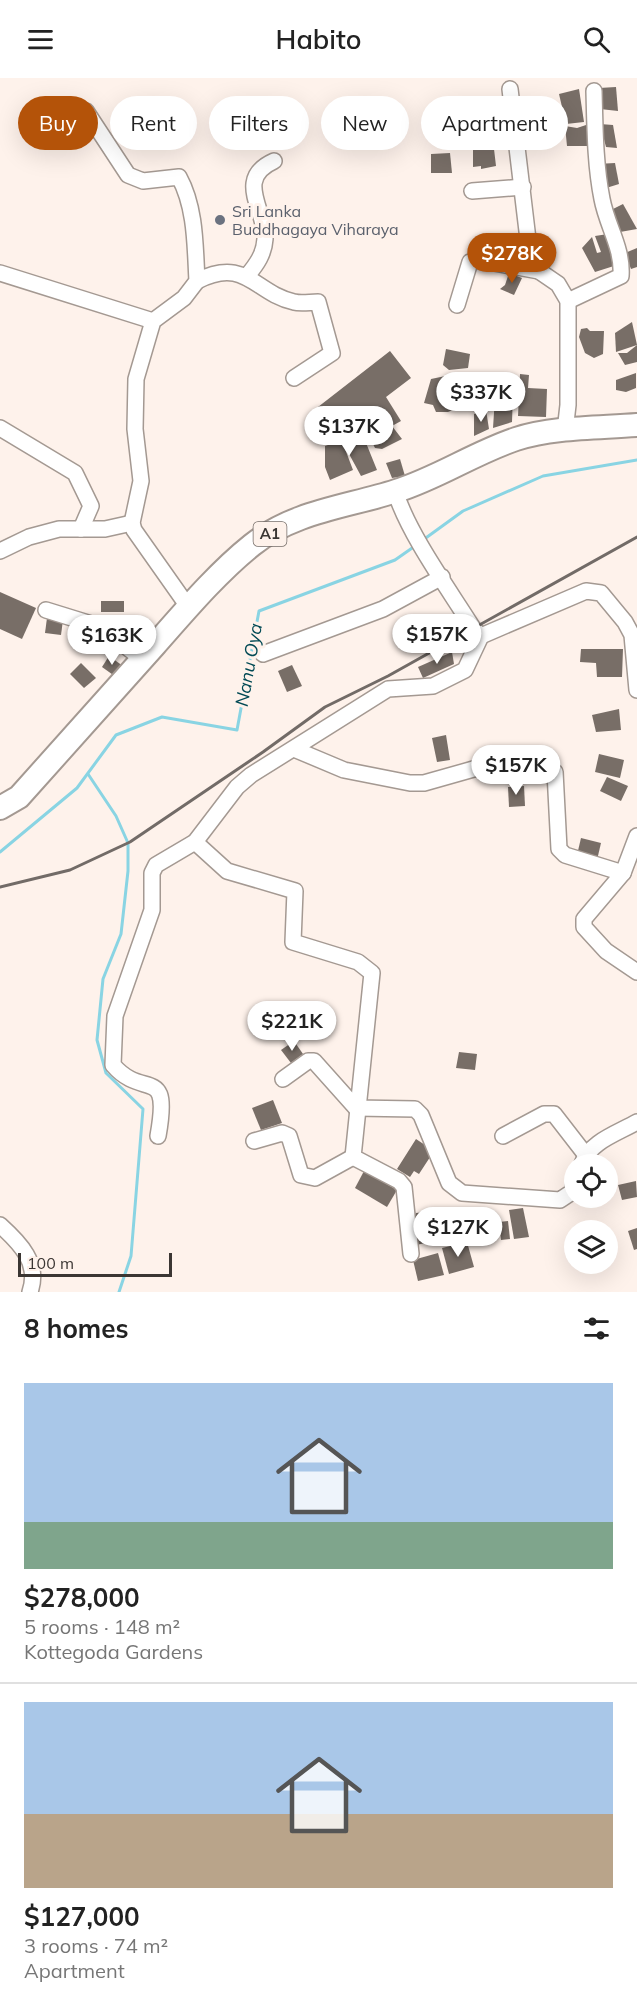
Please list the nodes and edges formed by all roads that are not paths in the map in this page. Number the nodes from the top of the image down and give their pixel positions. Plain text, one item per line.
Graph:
1 (510, 89) dead end
2 (594, 92) dead end
3 (98, 129) edge
4 (274, 161) dead end
5 (523, 187) junction
6 (472, 191) dead end
7 (539, 271) junction
8 (0, 273) edge
9 (247, 276) junction
10 (197, 281) junction
11 (568, 301) junction
12 (457, 304) dead end
13 (153, 321) junction
14 (294, 378) dead end
15 (637, 425) edge
16 (0, 428) edge
17 (565, 431) junction
18 (395, 491) junction
19 (132, 523) junction
20 (81, 529) junction
21 (0, 552) edge
22 (442, 577) junction
23 (189, 608) junction
24 (46, 610) dead end
25 (481, 636) junction
26 (263, 654) dead end
27 (142, 659) junction
28 (637, 690) edge
29 (294, 749) junction
30 (0, 808) edge
31 (637, 836) edge
32 (195, 842) junction
33 (623, 873) junction
34 (637, 972) edge
35 (283, 1079) dead end
36 (356, 1108) junction
37 (637, 1122) edge
38 (158, 1136) dead end
39 (503, 1136) dead end
40 (254, 1140) dead end
41 (580, 1154) edge
42 (590, 1154) edge
43 (353, 1157) junction
44 (564, 1197) edge
45 (0, 1225) edge
46 (411, 1254) dead end
47 (30, 1292) edge

1 - 5 street
2 - 11 street
3 - 10 street
4 - 9 street
5 - 6 street
5 - 7 street
7 - 11 street
7 - 12 street
8 - 13 street
9 - 10 street
9 - 14 street
10 - 13 street
11 - 17 street
13 - 19 street
15 - 17 highway, A1
16 - 20 street
17 - 18 highway, A1
18 - 22 street
18 - 23 highway, A1
19 - 20 street
19 - 23 street
20 - 21 street
22 - 25 street
22 - 26 street
23 - 27 highway, A1
24 - 27 street
25 - 28 street
25 - 29 street
27 - 30 highway, A1
29 - 32 street
29 - 33 street
31 - 33 street
32 - 36 street
32 - 38 street
33 - 34 street
35 - 36 street
36 - 43 street
36 - 44 street
37 - 42 street
39 - 41 street
40 - 43 street
43 - 46 street
45 - 47 street

